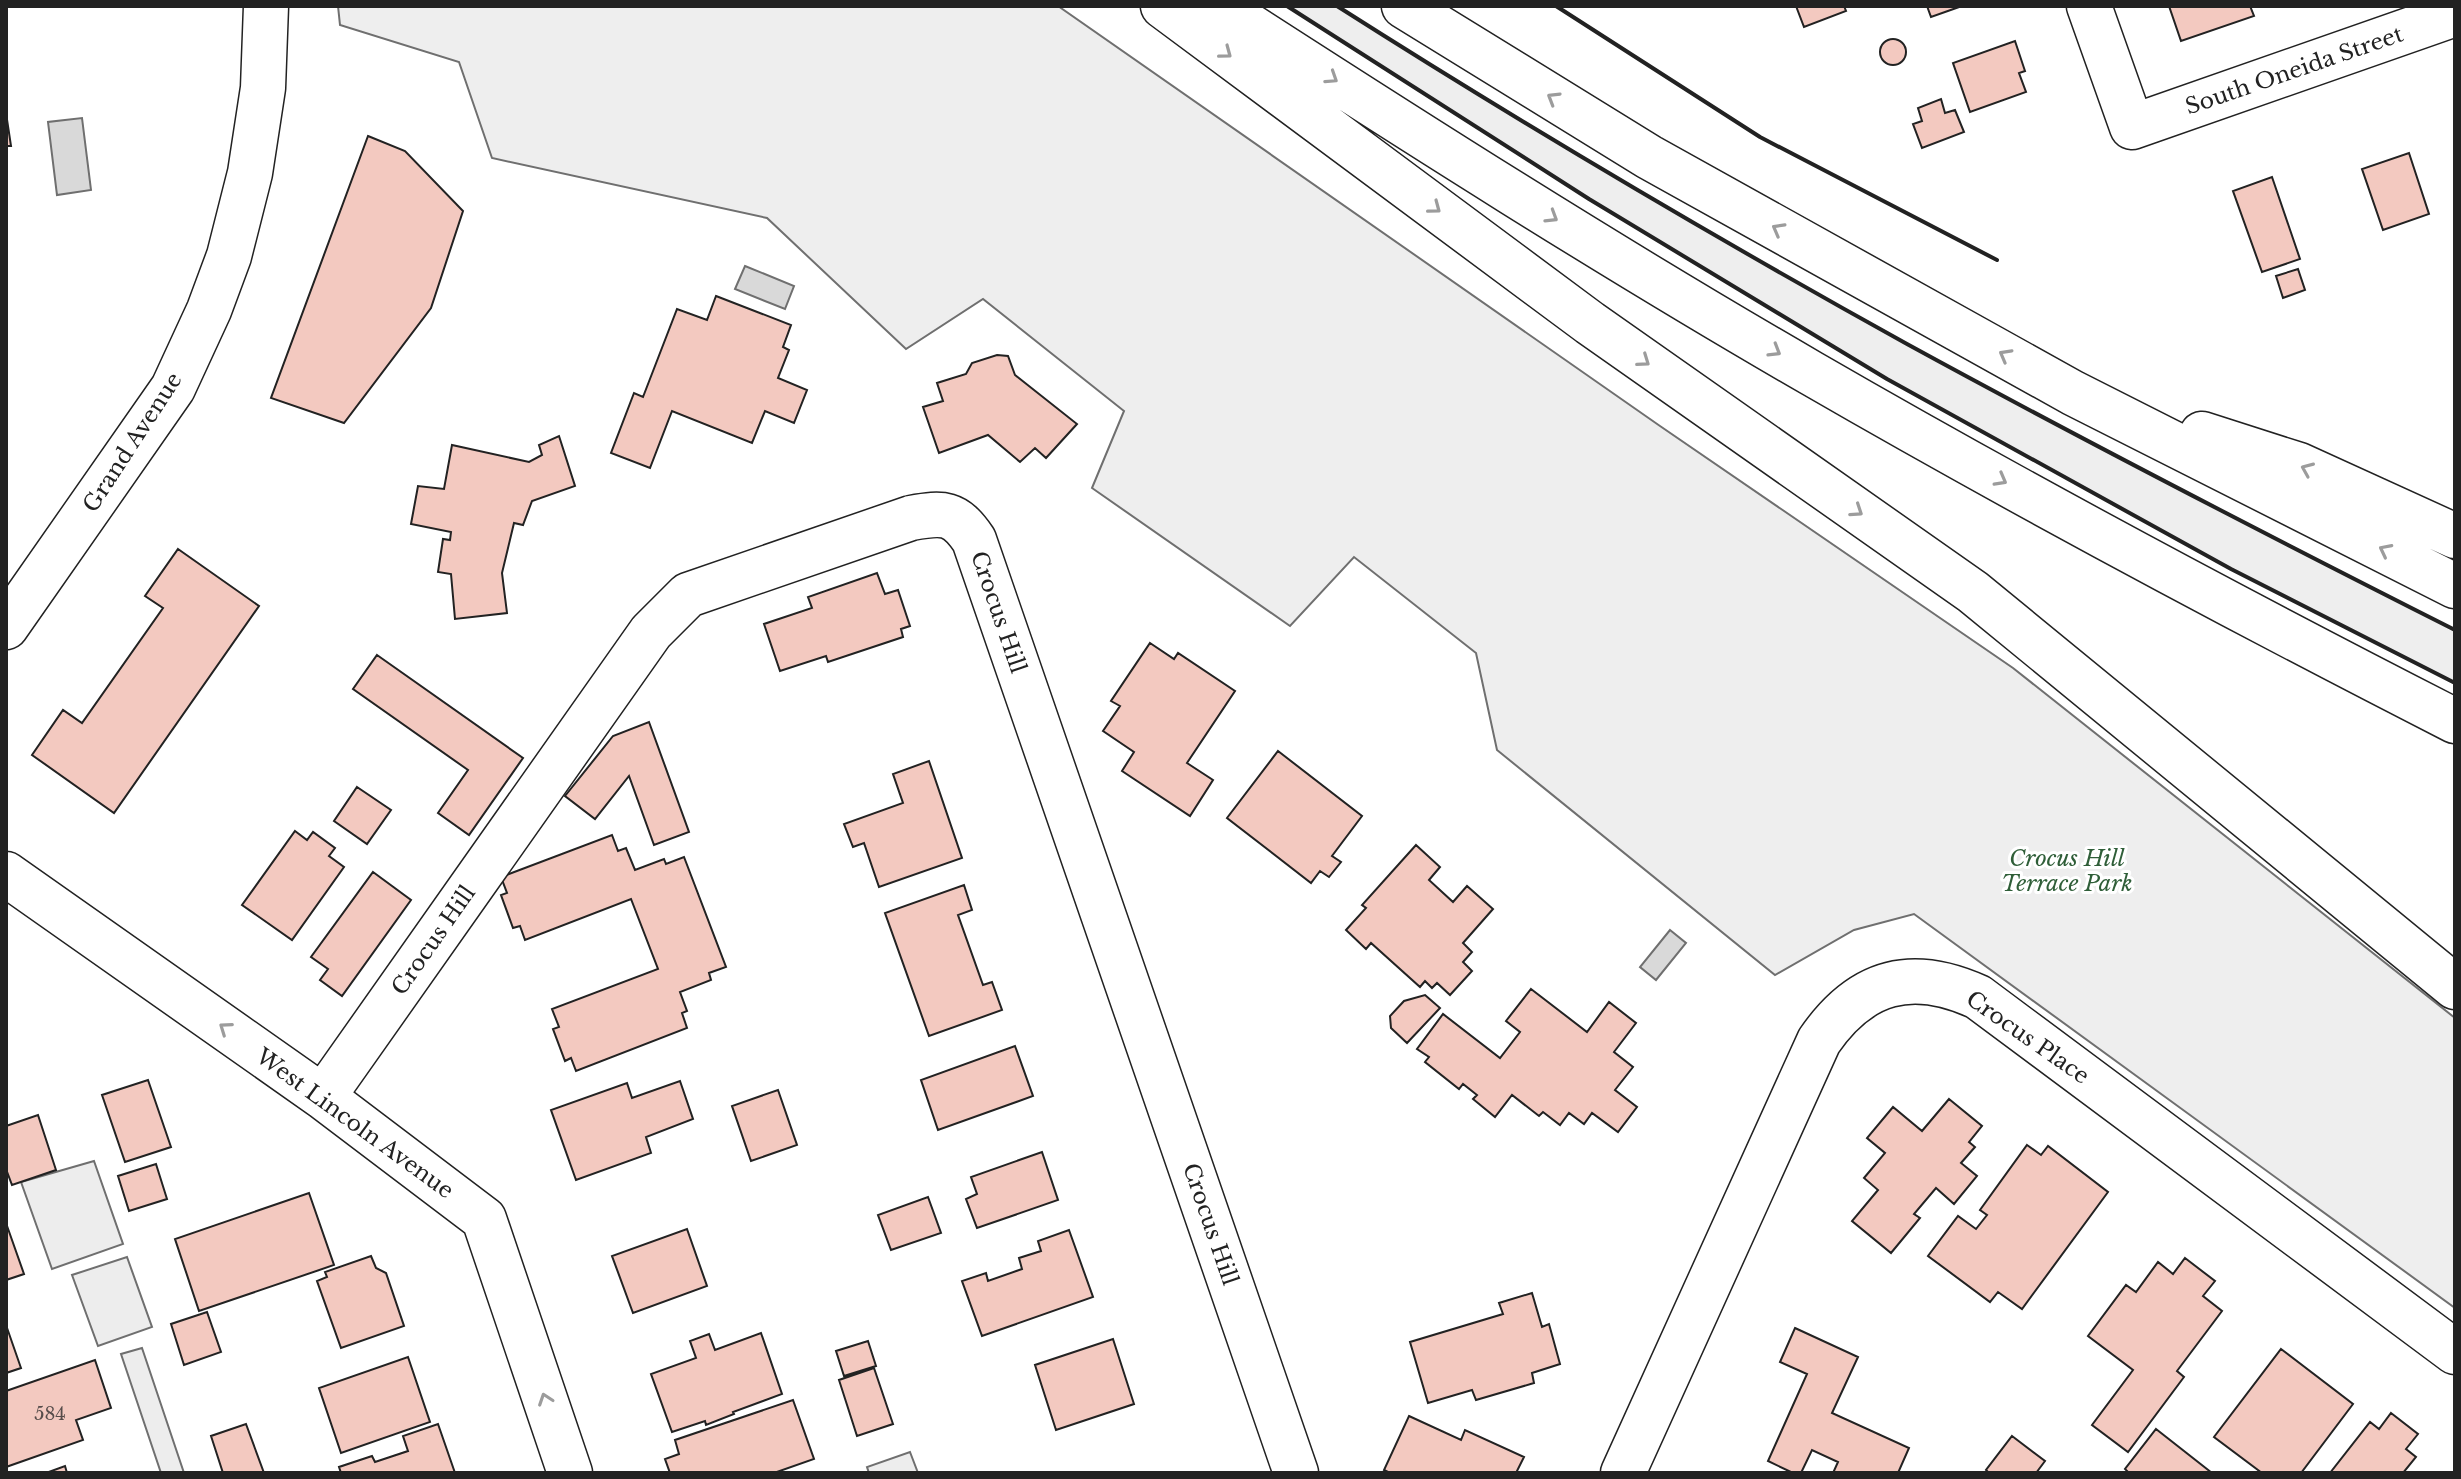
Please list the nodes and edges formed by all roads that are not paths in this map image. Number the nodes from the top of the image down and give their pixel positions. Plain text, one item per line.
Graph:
1 (266, 6) edge
2 (1163, 6) edge
3 (1219, 6) edge
4 (1404, 6) edge
5 (2089, 6) edge
6 (2455, 14) edge
7 (2073, 393) junction
8 (2455, 536) edge
9 (2455, 586) edge
10 (6, 627) edge
11 (2455, 721) edge
12 (6, 874) edge
13 (2455, 987) edge
14 (323, 1097) junction
15 (2455, 1352) edge
16 (570, 1473) edge
17 (1296, 1473) edge
18 (1623, 1473) edge

1 - 10 main road, Grand Avenue
2 -> 13 main road
3 -> 11 main road
7 -> 4 main road
5 - 6 main road, South Oneida Street
8 -> 7 main road
9 -> 7 main road
14 -> 12 main road, West Lincoln Avenue
16 -> 14 main road, West Lincoln Avenue
14 - 17 main road, Crocus Hill
15 - 18 main road, Crocus Place

